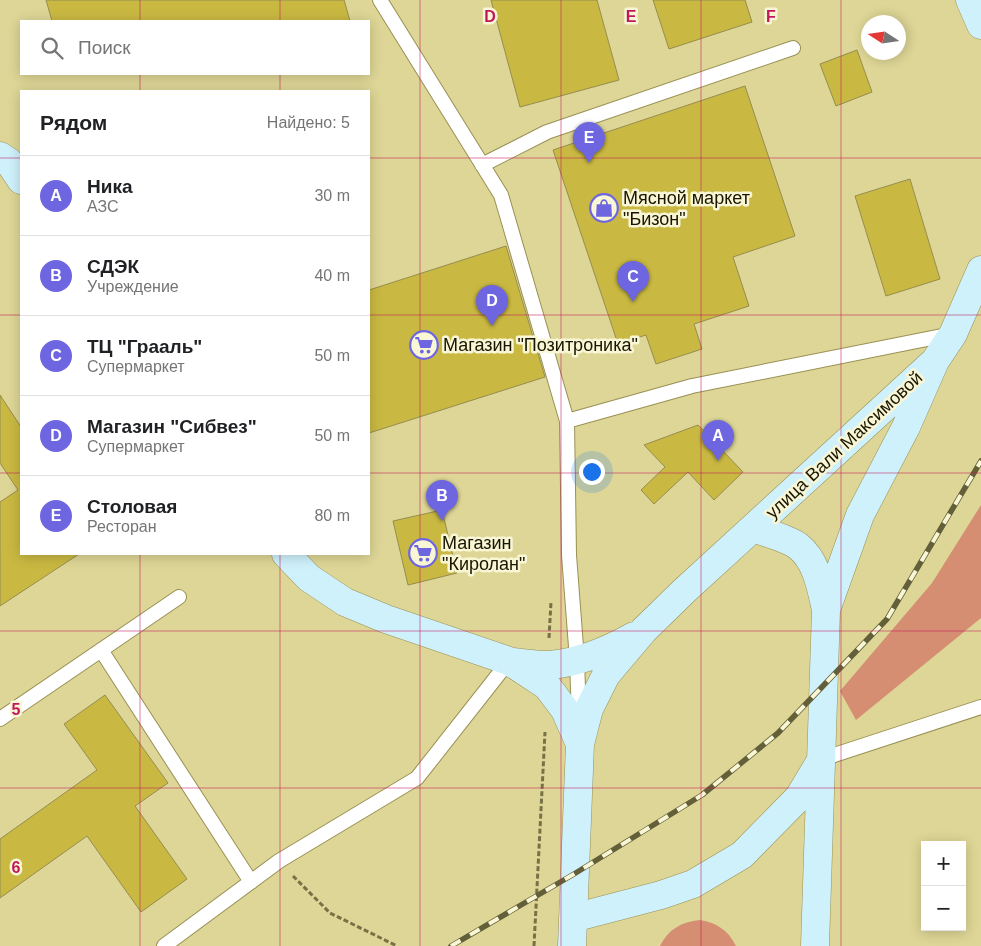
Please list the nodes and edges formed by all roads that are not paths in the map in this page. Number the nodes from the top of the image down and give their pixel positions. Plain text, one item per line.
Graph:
1 (380, 0) edge
2 (970, 0) edge
3 (981, 25) edge
4 (793, 48) dead end
5 (0, 156) edge
6 (482, 165) junction
7 (20, 178) edge
8 (981, 270) edge
9 (952, 334) junction
10 (935, 362) junction
11 (567, 421) junction
12 (754, 528) junction
13 (287, 555) edge
14 (179, 597) dead end
15 (826, 610) junction
16 (644, 630) junction
17 (101, 650) junction
18 (577, 660) junction
19 (509, 661) junction
20 (981, 707) edge
21 (0, 719) edge
22 (580, 744) junction
23 (822, 759) junction
24 (251, 882) junction
25 (573, 918) junction
26 (164, 946) edge
27 (572, 946) edge
28 (815, 946) edge

1 - 6 lane
2 - 3 main road
4 - 6 lane
5 - 7 main road
6 - 11 lane
8 - 9 main road, улица Вали Максимовой
9 - 10 main road, улица Вали Максимовой
9 - 11 lane
10 - 12 main road, улица Вали Максимовой
10 - 15 main road, улица Вали Максимовой
11 - 18 lane
12 - 15 main road, улица Вали Максимовой
12 - 16 main road, улица Вали Максимовой
13 - 19 main road
14 - 17 lane
15 - 23 main road, улица Вали Максимовой
16 - 18 main road
16 - 22 main road, улица Вали Максимовой
17 - 21 lane
17 - 24 lane
18 - 19 main road
18 - 22 lane
19 - 22 main road
19 - 24 lane
20 - 23 lane
22 - 25 main road, улица Вали Максимовой
23 - 25 main road, улица Вали Максимовой
23 - 28 main road, улица Вали Максимовой
24 - 26 lane
25 - 27 main road, улица Вали Максимовой

